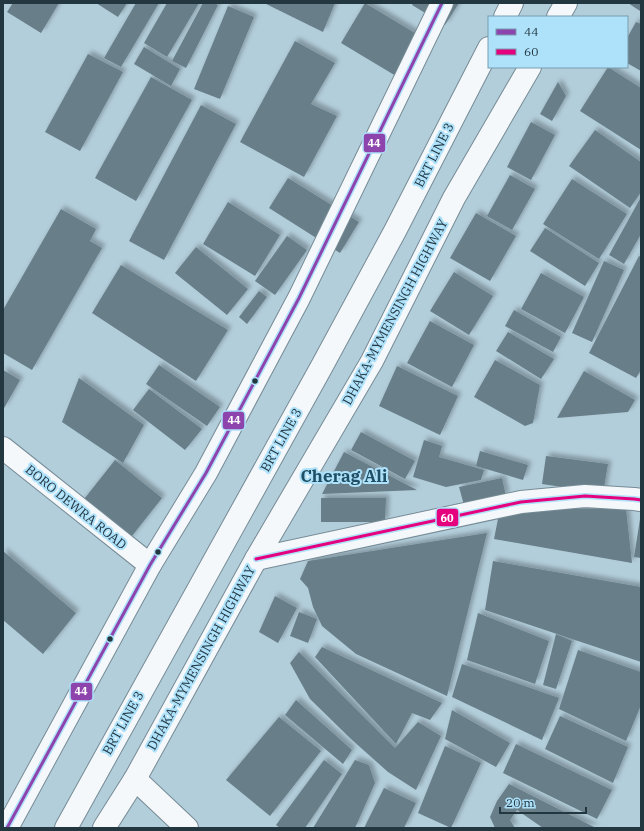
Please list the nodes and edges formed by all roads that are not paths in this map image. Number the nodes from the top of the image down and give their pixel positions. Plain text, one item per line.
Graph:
1 (442, 3) edge
2 (512, 3) edge
3 (566, 3) edge
4 (506, 16) edge
5 (559, 16) edge
6 (488, 50) edge
7 (529, 68) edge
8 (3, 448) edge
9 (641, 500) edge
10 (256, 559) junction
11 (150, 566) junction
12 (134, 779) junction
13 (7, 828) edge
14 (66, 828) edge
15 (104, 828) edge
16 (188, 828) edge

1 - 11 main road
2 - 4 main road
3 - 5 main road
6 - 14 main road, BRT LINE 3
7 - 10 main road, DHAKA-MYMENSINGH HIGHWAY
8 - 11 main road, BORO DEWRA ROAD
9 - 10 main road
10 - 12 main road, DHAKA-MYMENSINGH HIGHWAY
11 - 13 main road
12 - 15 main road, DHAKA-MYMENSINGH HIGHWAY
12 - 16 main road

